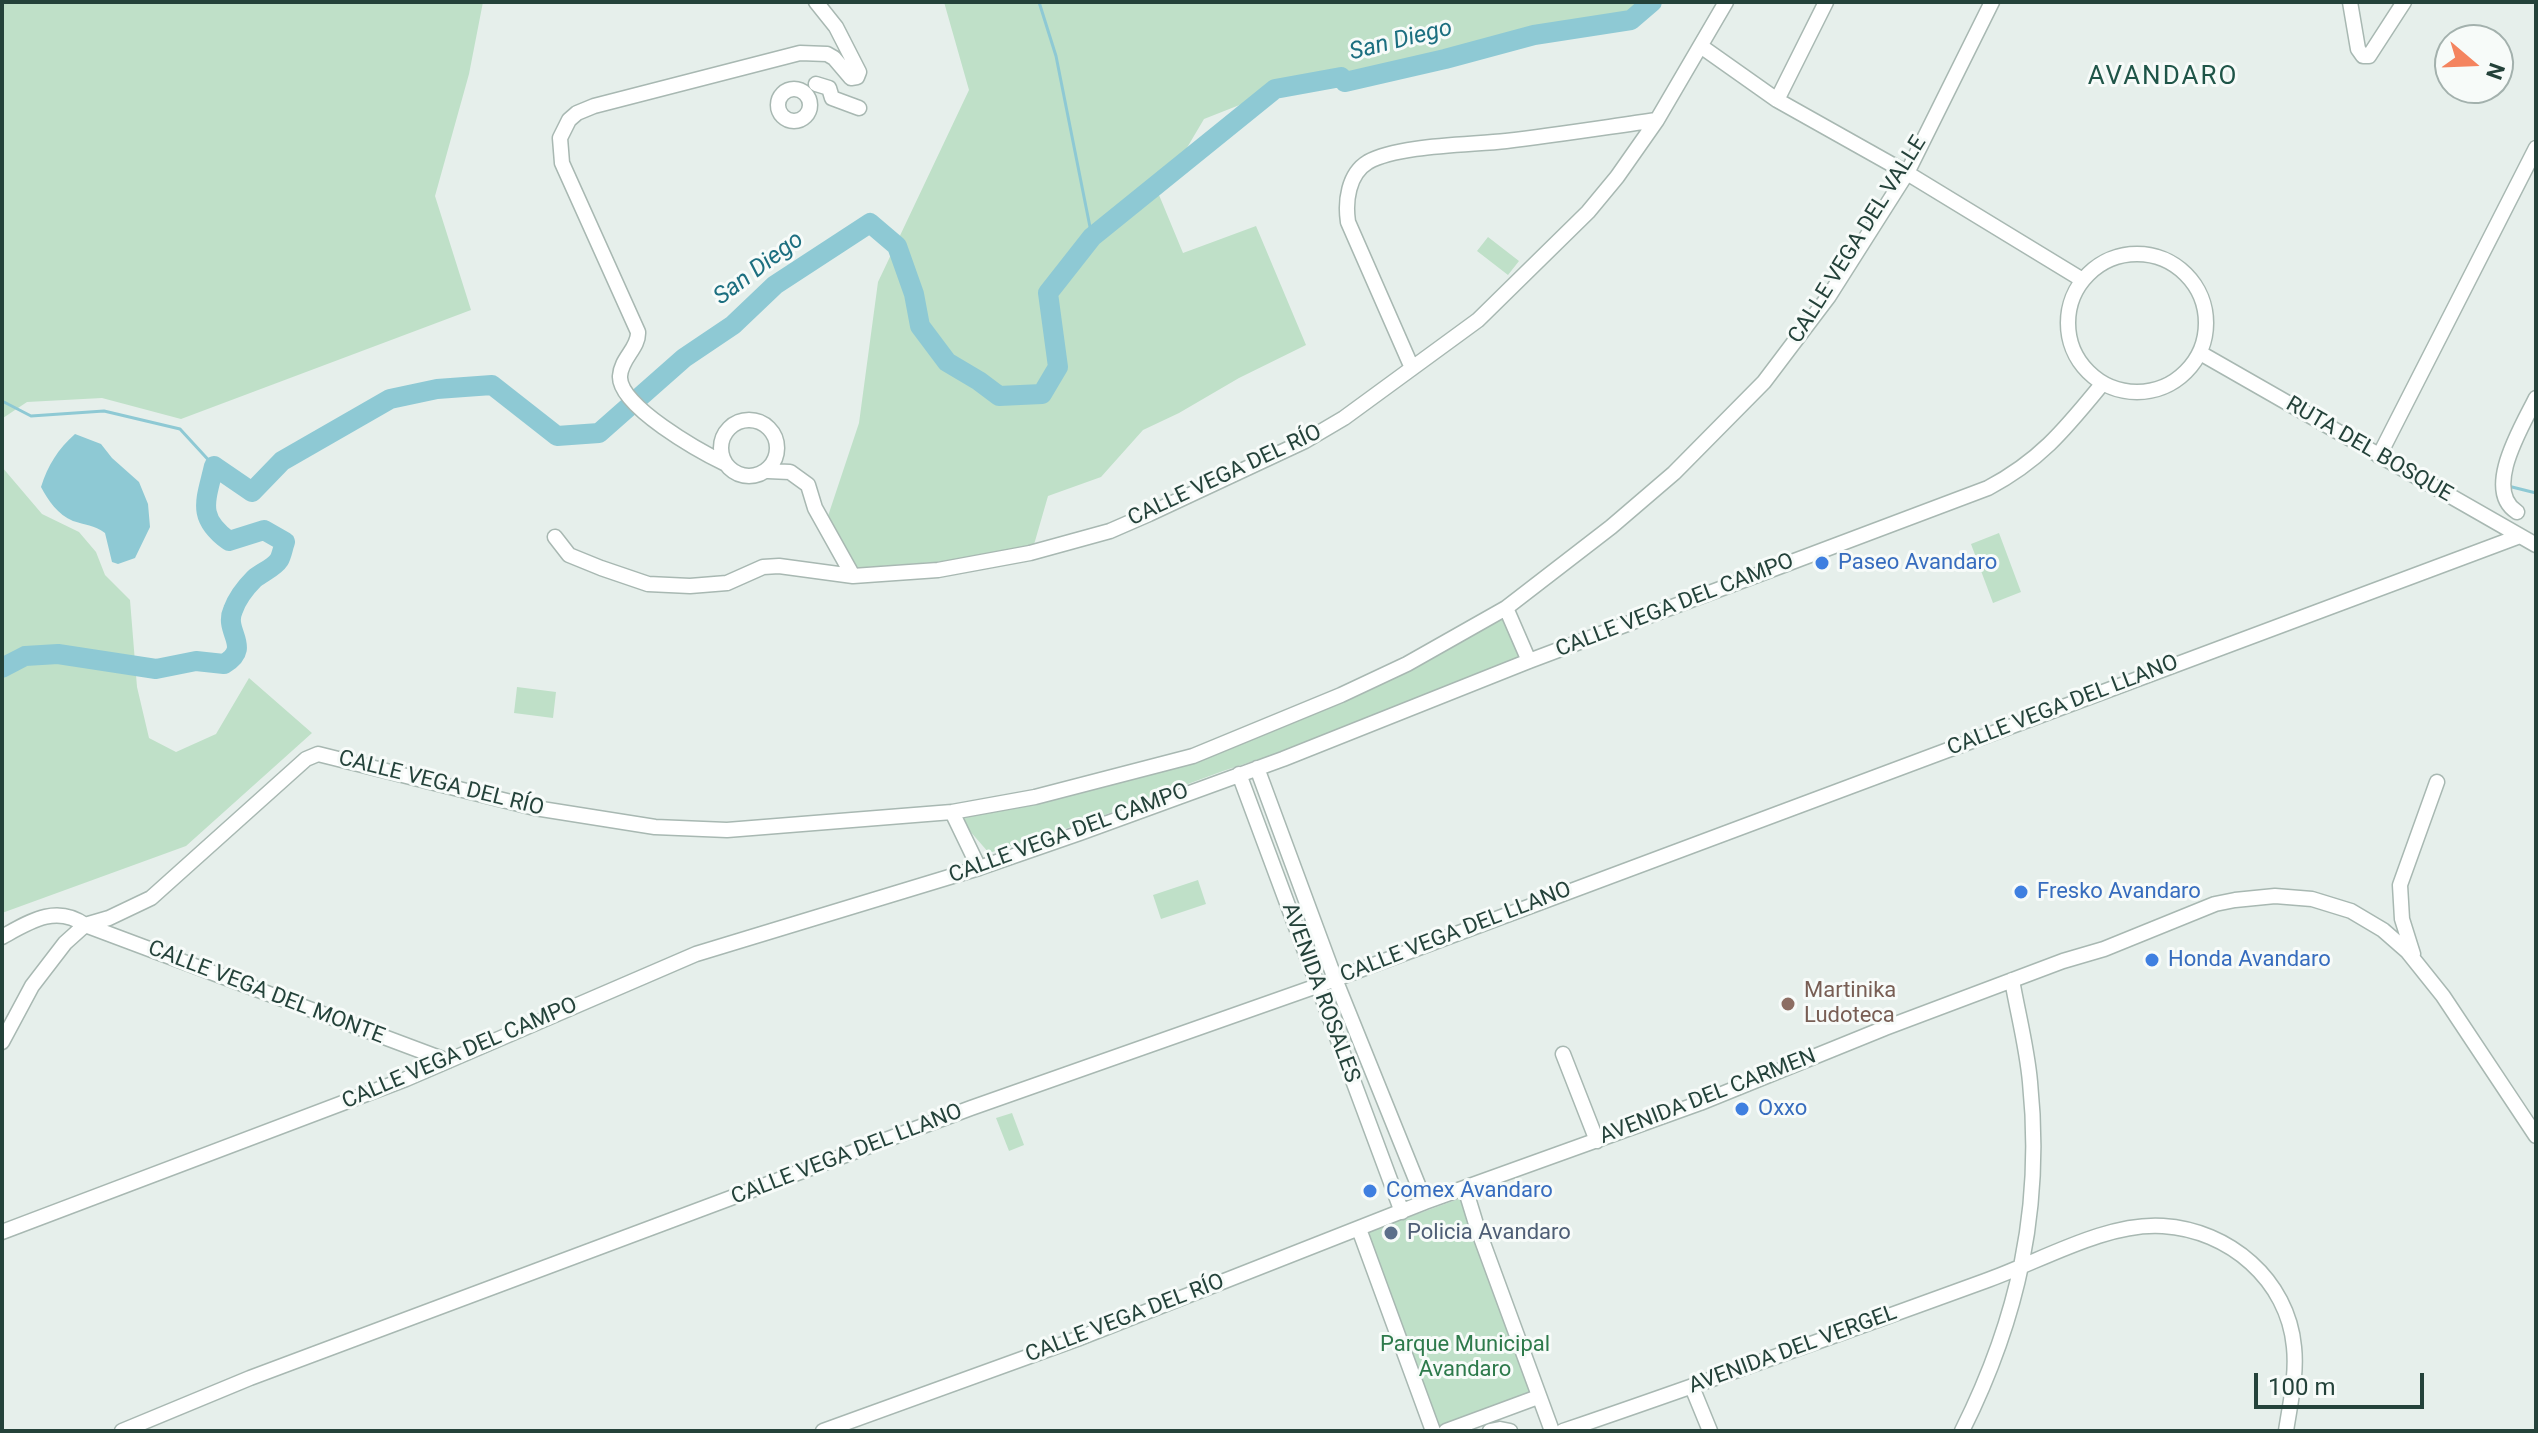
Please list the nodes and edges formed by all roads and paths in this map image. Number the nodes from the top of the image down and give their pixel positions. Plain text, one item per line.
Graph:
1 (816, 2) edge
2 (1726, 2) edge
3 (1826, 2) edge
4 (1992, 2) edge
5 (2350, 2) edge
6 (2404, 2) edge
7 (1702, 47) junction
8 (834, 58) junction
9 (1777, 100) junction
10 (859, 108) dead end
11 (1657, 120) junction
12 (2536, 148) edge
13 (1907, 173) junction
14 (2081, 279) junction
15 (2202, 354) junction
16 (1412, 368) junction
17 (2103, 383) junction
18 (2536, 398) edge
19 (2379, 456) junction
20 (726, 464) junction
21 (768, 471) junction
22 (2517, 512) dead end
23 (2520, 536) junction
24 (555, 537) dead end
25 (2536, 545) edge
26 (853, 576) junction
27 (1506, 608) junction
28 (1529, 661) junction
29 (1257, 768) junction
30 (1239, 774) junction
31 (2437, 782) dead end
32 (952, 812) junction
33 (979, 868) junction
34 (85, 925) junction
35 (2, 937) edge
36 (2418, 965) junction
37 (1335, 979) junction
38 (2012, 980) junction
39 (1317, 986) junction
40 (2, 1042) edge
41 (1563, 1054) dead end
42 (448, 1061) junction
43 (2536, 1136) edge
44 (1597, 1141) junction
45 (1465, 1188) junction
46 (1425, 1202) junction
47 (1402, 1212) junction
48 (1359, 1229) junction
49 (2, 1232) edge
50 (2023, 1267) junction
51 (1692, 1387) junction
52 (1538, 1397) junction
53 (1489, 1426) edge
54 (122, 1431) edge
55 (823, 1431) edge
56 (1433, 1431) edge
57 (1446, 1431) edge
58 (1510, 1431) edge
59 (1552, 1431) edge
60 (1563, 1431) edge
61 (1710, 1431) edge
62 (1962, 1431) edge
63 (2286, 1431) edge

1 - 8 street
2 - 7 street, CALLE VEGA DEL RÍO
3 - 9 street
4 - 13 street, CALLE VEGA DEL VALLE
5 - 6 street
7 - 9 street
7 - 11 street, CALLE VEGA DEL RÍO
8 - 10 street
8 - 20 street
9 - 13 street
11 - 16 street, CALLE VEGA DEL RÍO
11 - 16 street
12 - 19 street
13 - 14 street
13 - 27 street, CALLE VEGA DEL VALLE
14 - 15 street
14 - 17 street
15 - 17 street
15 - 19 street, RUTA DEL BOSQUE
16 - 26 street, CALLE VEGA DEL RÍO
17 - 28 street, CALLE VEGA DEL CAMPO
18 - 22 street
19 - 23 street, RUTA DEL BOSQUE
20 - 21 street
20 - 21 street
21 - 26 street
23 - 25 street, RUTA DEL BOSQUE
23 - 37 street, CALLE VEGA DEL LLANO
24 - 26 street, CALLE VEGA DEL RÍO
27 - 28 street
27 - 32 street, CALLE VEGA DEL CAMPO
28 - 29 street, CALLE VEGA DEL CAMPO
29 - 30 street, CALLE VEGA DEL CAMPO
29 - 37 street, AVENIDA ROSALES
30 - 33 street, CALLE VEGA DEL CAMPO
30 - 39 street, AVENIDA ROSALES
31 - 36 street
32 - 33 street
32 - 34 street, CALLE VEGA DEL RÍO
33 - 42 street, CALLE VEGA DEL CAMPO
34 - 35 street, CALLE VEGA DEL MONTE
34 - 40 street, CALLE VEGA DEL RÍO
34 - 42 street, CALLE VEGA DEL MONTE
36 - 38 street, AVENIDA DEL CARMEN
36 - 43 street
37 - 39 street, CALLE VEGA DEL LLANO
37 - 46 street, AVENIDA ROSALES
38 - 44 street, AVENIDA DEL CARMEN
38 - 50 street
39 - 47 street, AVENIDA ROSALES
39 - 54 street, CALLE VEGA DEL LLANO
41 - 44 street
42 - 49 street, CALLE VEGA DEL CAMPO
44 - 45 street, AVENIDA DEL CARMEN
45 - 46 street, AVENIDA DEL CARMEN
45 - 52 street
46 - 47 street, CALLE VEGA DEL RÍO
47 - 48 street, CALLE VEGA DEL RÍO
48 - 55 street, CALLE VEGA DEL RÍO
48 - 56 street
50 - 51 street, AVENIDA DEL VERGEL
50 - 62 street
50 - 63 street, AVENIDA DEL VERGEL
51 - 60 street, AVENIDA DEL VERGEL
51 - 61 street
52 - 53 street
52 - 59 street
53 - 57 street
53 - 58 street

